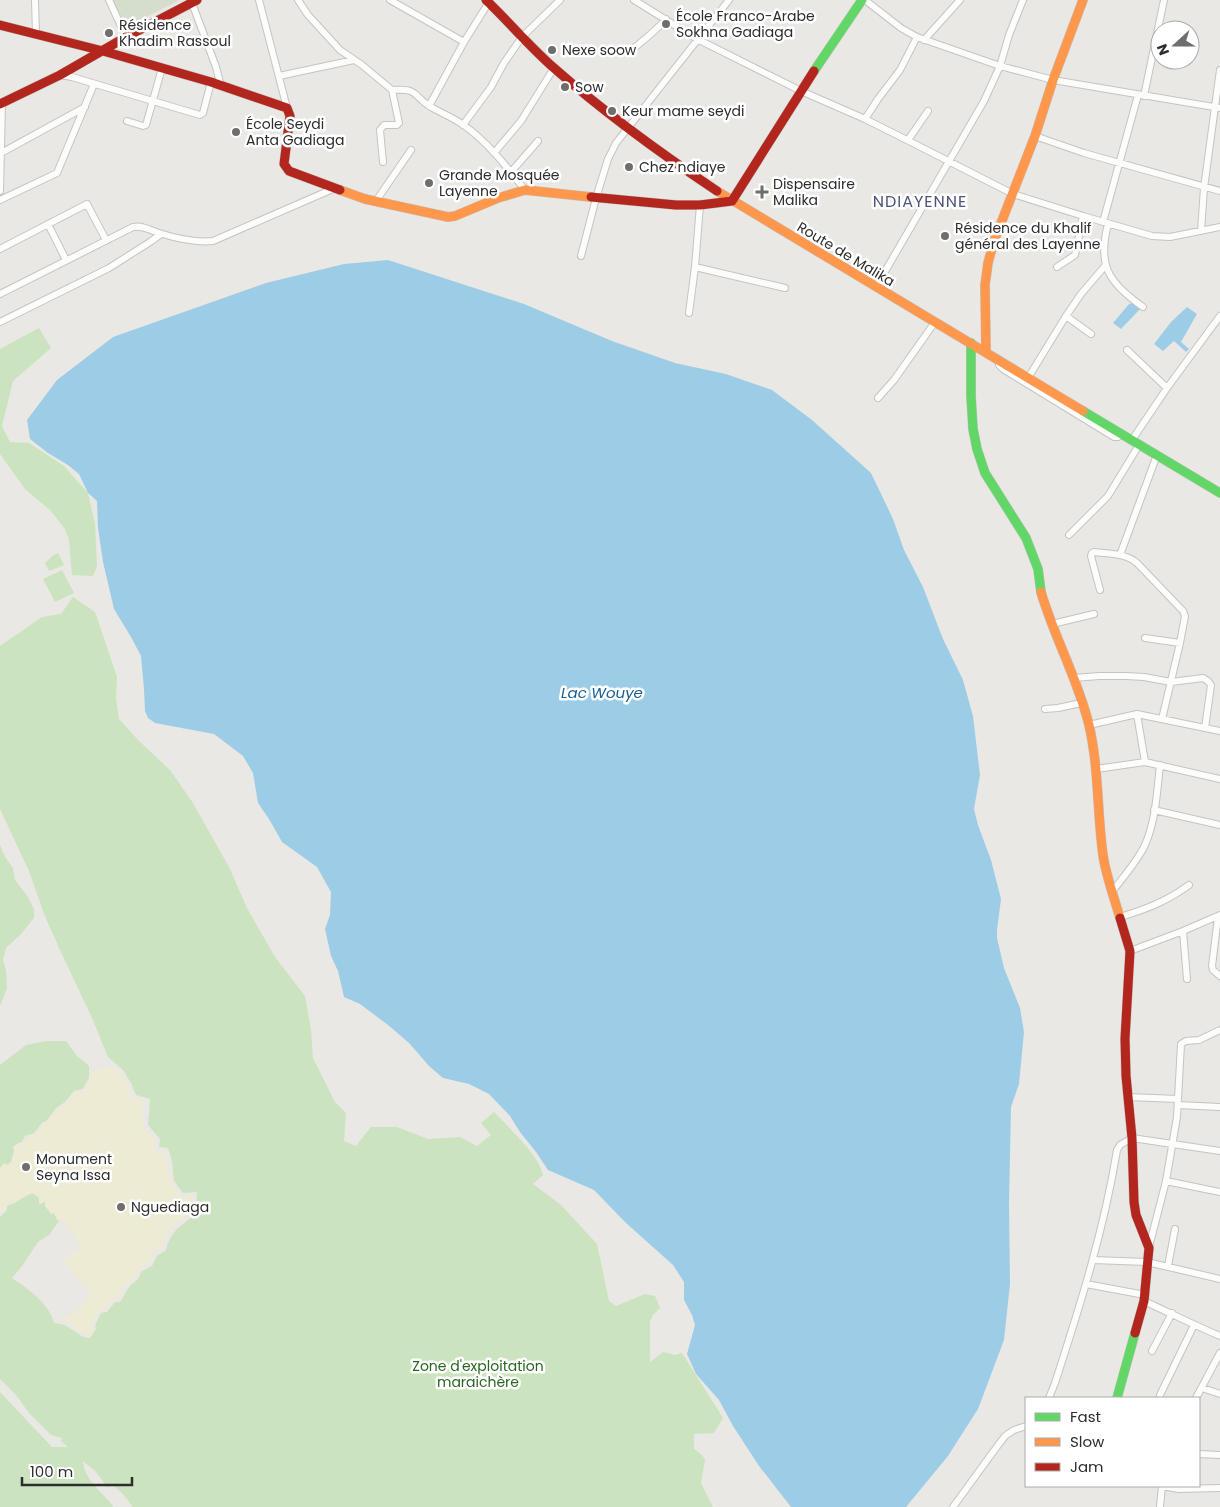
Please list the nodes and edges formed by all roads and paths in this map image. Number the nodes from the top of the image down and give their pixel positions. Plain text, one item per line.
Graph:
1 (35, 0) edge
2 (109, 0) edge
3 (259, 0) edge
4 (298, 0) edge
5 (390, 0) edge
6 (560, 0) edge
7 (634, 0) edge
8 (729, 0) edge
9 (864, 0) edge
10 (960, 0) edge
11 (1023, 0) edge
12 (1083, 0) edge
13 (1164, 0) edge
14 (195, 1) edge
15 (488, 1) edge
16 (402, 3) edge
17 (666, 19) junction
18 (0, 24) edge
19 (36, 34) junction
20 (126, 37) junction
21 (522, 37) junction
22 (697, 39) junction
23 (921, 39) junction
24 (464, 42) junction
25 (103, 51) junction
26 (628, 53) dead end
27 (354, 60) junction
28 (1000, 66) junction
29 (162, 68) junction
30 (554, 68) junction
31 (1220, 70) edge
32 (60, 75) junction
33 (279, 76) junction
34 (1053, 80) junction
35 (211, 82) junction
36 (94, 84) junction
37 (221, 86) junction
38 (392, 90) junction
39 (801, 91) junction
40 (1141, 96) junction
41 (152, 101) junction
42 (1, 104) edge
43 (429, 106) junction
44 (85, 107) junction
45 (287, 108) junction
46 (1218, 108) edge
47 (928, 111) dead end
48 (865, 119) junction
49 (127, 122) dead end
50 (463, 124) junction
51 (627, 129) junction
52 (1035, 136) junction
53 (908, 140) junction
54 (538, 141) dead end
55 (410, 150) dead end
56 (1, 153) edge
57 (494, 153) junction
58 (382, 162) dead end
59 (949, 162) junction
60 (1120, 162) junction
61 (511, 172) junction
62 (0, 186) edge
63 (335, 188) junction
64 (1204, 188) junction
65 (525, 190) junction
66 (0, 191) edge
67 (1220, 191) edge
68 (1013, 194) junction
69 (596, 198) junction
70 (0, 200) edge
71 (376, 201) junction
72 (732, 201) junction
73 (700, 205) junction
74 (1083, 216) junction
75 (1105, 223) junction
76 (48, 224) junction
77 (1220, 227) edge
78 (1201, 231) junction
79 (161, 234) junction
80 (106, 240) junction
81 (0, 249) edge
82 (581, 256) dead end
83 (66, 260) junction
84 (1105, 266) junction
85 (695, 267) junction
86 (1057, 267) dead end
87 (876, 287) junction
88 (784, 288) dead end
89 (0, 294) edge
90 (1143, 307) dead end
91 (689, 313) dead end
92 (1066, 316) junction
93 (1220, 316) edge
94 (0, 322) edge
95 (935, 322) junction
96 (1091, 334) dead end
97 (971, 343) junction
98 (1127, 350) dead end
99 (986, 352) junction
100 (997, 359) junction
101 (1028, 378) junction
102 (1168, 388) junction
103 (878, 398) dead end
104 (1121, 433) junction
105 (1135, 442) junction
106 (1157, 455) junction
107 (1220, 493) edge
108 (1069, 535) dead end
109 (1120, 555) junction
110 (1100, 590) dead end
111 (1094, 614) dead end
112 (1052, 624) junction
113 (1145, 638) dead end
114 (1180, 643) junction
115 (1074, 678) junction
116 (1171, 682) junction
117 (1081, 703) junction
118 (1045, 709) dead end
119 (1137, 714) junction
120 (1162, 719) junction
121 (1089, 726) junction
122 (1205, 728) junction
123 (1220, 730) edge
124 (1145, 762) junction
125 (1160, 765) junction
126 (1096, 769) junction
127 (1220, 779) edge
128 (1154, 810) junction
129 (1220, 825) edge
130 (1189, 885) dead end
131 (1112, 892) junction
132 (1219, 916) edge
133 (1120, 917) junction
134 (1183, 931) junction
135 (1218, 935) edge
136 (1130, 951) junction
137 (1220, 976) edge
138 (1186, 979) dead end
139 (1220, 1030) edge
140 (1128, 1097) junction
141 (1178, 1102) junction
142 (1220, 1107) edge
143 (1132, 1138) junction
144 (1172, 1144) junction
145 (1220, 1151) edge
146 (1166, 1181) junction
147 (1220, 1192) edge
148 (1175, 1229) dead end
149 (1149, 1248) junction
150 (1093, 1260) junction
151 (1147, 1262) junction
152 (1168, 1266) junction
153 (1220, 1279) edge
154 (1086, 1284) junction
155 (1145, 1298) junction
156 (1172, 1313) junction
157 (1194, 1326) junction
158 (1220, 1336) edge
159 (1152, 1351) dead end
160 (1220, 1353) edge
161 (1202, 1388) junction
162 (1160, 1394) dead end
163 (1220, 1394) edge
164 (1049, 1397) edge
165 (1117, 1397) edge
166 (1197, 1397) edge
167 (1025, 1426) edge
168 (1200, 1454) edge
169 (1220, 1455) edge
170 (1162, 1487) edge
171 (1168, 1487) edge
172 (1220, 1488) edge
173 (953, 1507) edge
174 (1160, 1507) edge

1 - 19 street
2 - 20 street
3 - 33 street
4 - 27 street
5 - 16 street
6 - 21 street
7 - 17 street
8 - 22 street
9 - 23 street
9 - 39 street
10 - 23 street
11 - 28 street
12 - 34 street
13 - 40 street
14 - 20 street
14 - 37 street
15 - 21 street, Route de Malika
15 - 24 street
16 - 24 street
17 - 22 street
17 - 26 street
18 - 19 street
19 - 25 street
20 - 25 street
21 - 30 street, Route de Malika
21 - 50 street
22 - 39 street
22 - 51 street
23 - 28 street
23 - 48 street
24 - 43 street
25 - 29 street
25 - 32 street
27 - 33 street
27 - 38 street
28 - 34 street
28 - 59 street
29 - 35 street
29 - 41 street
30 - 51 street, Route de Malika
30 - 57 street
31 - 46 street
32 - 36 street
32 - 42 street
33 - 45 street
34 - 40 street
34 - 52 street
35 - 37 street
35 - 41 street
36 - 41 street
36 - 44 street
37 - 45 street
38 - 43 street
38 - 58 street
39 - 48 street
39 - 72 street
40 - 46 street
40 - 60 street
41 - 49 street
42 - 56 street
43 - 50 street
44 - 56 street
44 - 70 street
45 - 63 street
46 - 64 street
47 - 53 street
48 - 53 street
50 - 57 street
51 - 69 street
51 - 72 street, Route de Malika
52 - 60 street
52 - 68 street
53 - 59 street
54 - 61 street
55 - 71 street
56 - 62 street
57 - 61 street
59 - 68 street
59 - 87 street
60 - 64 street
60 - 75 street
61 - 65 street
62 - 66 street
63 - 71 street
63 - 79 street
64 - 67 street
64 - 78 street
65 - 69 street
65 - 71 street
68 - 74 street
68 - 99 street
69 - 73 street
69 - 82 street
72 - 73 street
72 - 87 street, Route de Malika
73 - 85 street
74 - 75 street
74 - 86 street
75 - 78 street
75 - 84 street
76 - 80 street
76 - 81 street
76 - 83 street
77 - 78 street
79 - 80 street
79 - 94 street
80 - 83 street
83 - 89 street
84 - 90 street
84 - 92 street
85 - 88 street
85 - 91 street
87 - 95 street, Route de Malika
92 - 96 street
92 - 101 street
93 - 102 street
95 - 97 street, Route de Malika
95 - 103 street
97 - 99 street, Route de Malika
97 - 112 street
98 - 102 street
99 - 100 street, Route de Malika
100 - 101 street, Route de Malika
100 - 104 street
101 - 104 street, Route de Malika
102 - 105 street
104 - 105 street, Route de Malika
105 - 106 street, Route de Malika
105 - 108 street
106 - 107 street, Route de Malika
106 - 109 street
109 - 110 street
109 - 114 street
111 - 112 street
112 - 115 street
113 - 114 street
114 - 116 street
115 - 116 street
115 - 117 street
116 - 120 street
116 - 122 street
117 - 118 street
117 - 121 street
119 - 120 street
119 - 121 street
119 - 124 street
120 - 122 street
121 - 126 street
122 - 123 street
124 - 125 street
124 - 126 street
125 - 127 street
125 - 128 street
126 - 131 street
128 - 129 street
128 - 131 street
130 - 133 street
131 - 133 street
132 - 134 street
132 - 135 street
133 - 136 street
134 - 136 street
134 - 138 street
135 - 137 street
136 - 140 street
139 - 141 street
140 - 141 street
140 - 143 street
141 - 142 street
141 - 144 street
143 - 144 street
143 - 149 street
143 - 150 street
144 - 145 street
144 - 146 street
146 - 147 street
146 - 149 street
148 - 152 street
149 - 151 street
150 - 151 street
150 - 154 street
151 - 152 street
151 - 155 street
152 - 153 street
154 - 155 street
154 - 164 street
155 - 156 street
155 - 165 street
156 - 157 street
156 - 159 street
157 - 158 street
157 - 162 street
160 - 161 street
161 - 163 street
161 - 166 street
167 - 173 street
168 - 169 street
170 - 174 street
171 - 172 street

